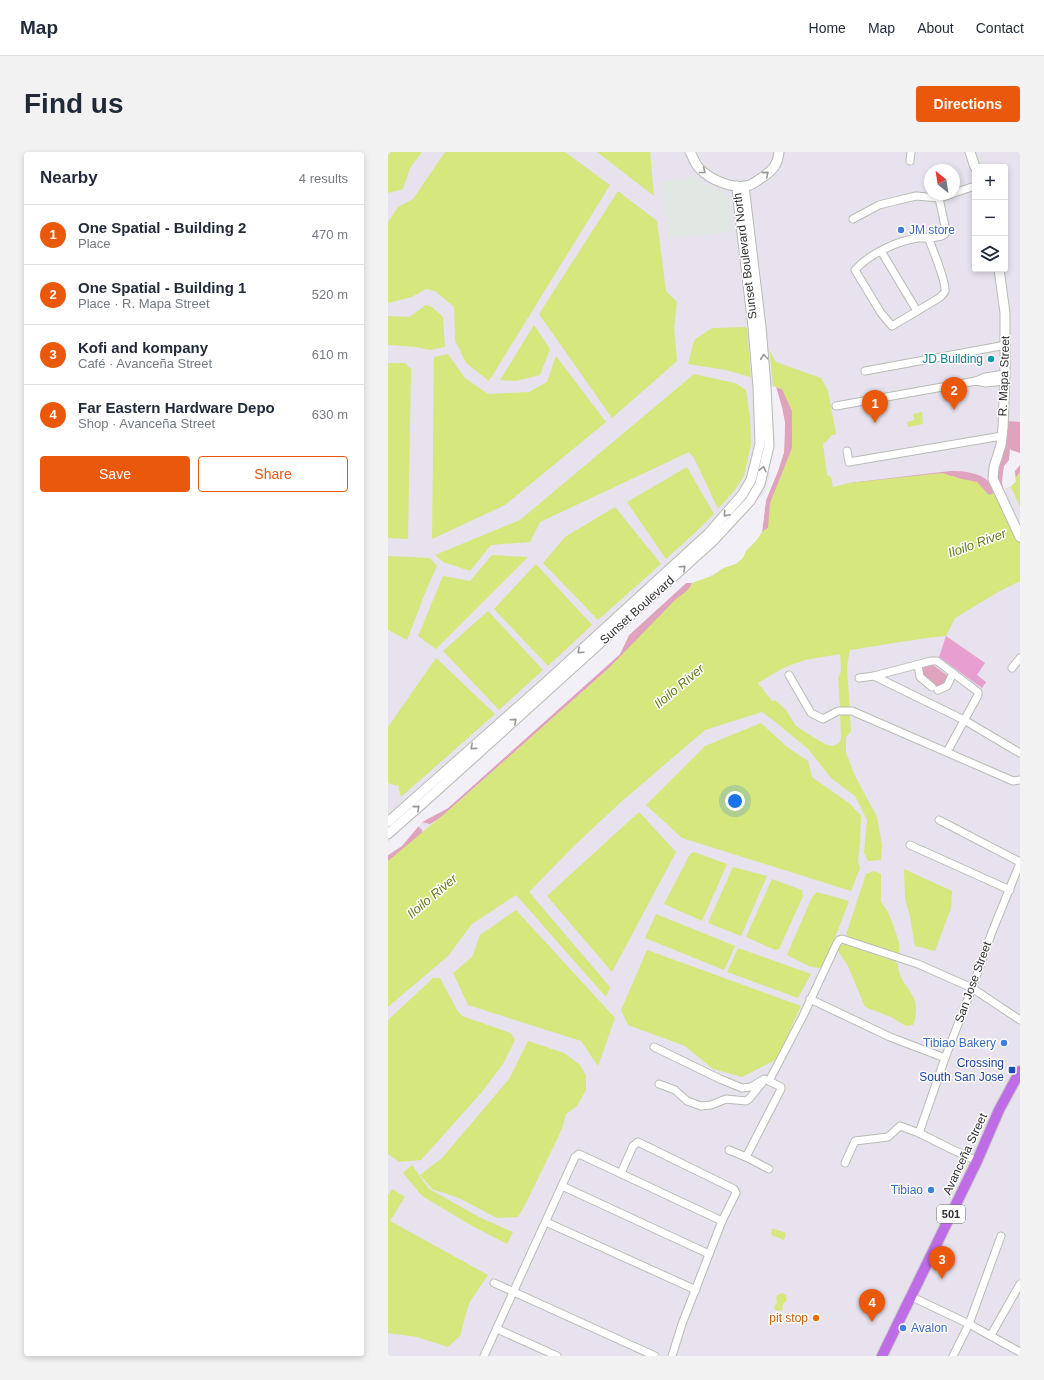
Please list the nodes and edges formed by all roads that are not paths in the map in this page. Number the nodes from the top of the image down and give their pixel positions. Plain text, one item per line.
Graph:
1 (690, 152) edge
2 (780, 152) edge
3 (911, 152) edge
4 (970, 152) edge
5 (910, 161) dead end
6 (974, 164) edge
7 (745, 185) junction
8 (972, 187) edge
9 (960, 191) edge
10 (924, 197) edge
11 (939, 200) edge
12 (853, 219) dead end
13 (928, 237) junction
14 (880, 251) junction
15 (999, 272) edge
16 (917, 311) junction
17 (757, 327) joint
18 (1006, 345) junction
19 (865, 371) dead end
20 (1005, 378) junction
21 (836, 406) dead end
22 (1002, 436) junction
23 (847, 451) dead end
24 (1020, 537) edge
25 (1020, 658) edge
26 (918, 665) junction
27 (1012, 668) dead end
28 (953, 673) junction
29 (789, 675) dead end
30 (874, 676) junction
31 (859, 678) dead end
32 (536, 696) junction
33 (964, 720) junction
34 (947, 752) junction
35 (1020, 753) edge
36 (1020, 780) edge
37 (939, 820) dead end
38 (388, 822) edge
39 (388, 834) edge
40 (910, 845) dead end
41 (1020, 862) edge
42 (1010, 890) junction
43 (972, 988) junction
44 (810, 999) junction
45 (1020, 1020) edge
46 (654, 1047) dead end
47 (944, 1058) junction
48 (1020, 1071) edge
49 (766, 1080) junction
50 (659, 1084) dead end
51 (919, 1133) junction
52 (729, 1150) dead end
53 (746, 1157) junction
54 (977, 1160) junction
55 (845, 1163) dead end
56 (769, 1169) dead end
57 (621, 1173) junction
58 (562, 1186) junction
59 (722, 1221) junction
60 (546, 1222) junction
61 (1001, 1236) dead end
62 (709, 1254) junction
63 (494, 1282) dead end
64 (1020, 1284) edge
65 (696, 1290) junction
66 (514, 1292) junction
67 (910, 1296) junction
68 (969, 1324) junction
69 (497, 1329) junction
70 (990, 1335) junction
71 (1015, 1353) edge
72 (484, 1356) edge
73 (557, 1356) edge
74 (655, 1356) edge
75 (672, 1356) edge
76 (882, 1356) edge
77 (953, 1356) edge

1 -> 7 main road, Sunset Boulevard North
7 -> 2 main road
3 - 5 street
4 - 6 main road
7 - 17 main road, Sunset Boulevard North
8 - 9 street
10 - 12 street
11 - 13 street
13 - 14 street
13 - 16 street
14 - 16 street
14 - 16 street
15 - 18 main road, R. Mapa Street
17 - 32 main road, Sunset Boulevard
18 - 19 street
18 - 20 main road, R. Mapa Street
20 - 21 street
20 - 22 main road, R. Mapa Street
22 - 23 street
22 - 24 main road, R. Mapa Street
25 - 27 street
26 - 28 street
26 - 28 street
26 - 30 street
28 - 33 street
29 - 34 street
30 - 31 street
30 - 33 street
32 -> 38 main road, Sunset Boulevard
39 -> 32 main road, Sunset Boulevard
33 - 34 street
33 - 35 street
34 - 36 street
37 - 41 street
40 - 42 street
41 - 42 street, San Jose Street
42 - 43 street, San Jose Street
43 - 44 street
43 - 45 street
43 - 47 street, San Jose Street
44 - 47 street
44 - 49 street
46 - 49 street
47 - 51 street, San Jose Street
48 - 54 main road, Avanceña Street / 501
49 - 50 street
49 - 53 street
51 - 54 street
51 - 55 street
52 - 53 street
53 - 56 street
54 - 67 main road, Avanceña Street / 501
57 - 58 street
57 - 59 street
57 - 59 street
58 - 60 street
58 - 62 street
59 - 62 street
60 - 65 street
60 - 66 street
61 - 68 street
62 - 65 street
63 - 66 street
64 - 70 street
65 - 75 street
66 - 69 street
66 - 74 street
67 - 68 street
67 - 76 main road, Avanceña Street / 501
68 - 70 street
68 - 77 street
69 - 72 street
69 - 73 street
70 - 71 street

